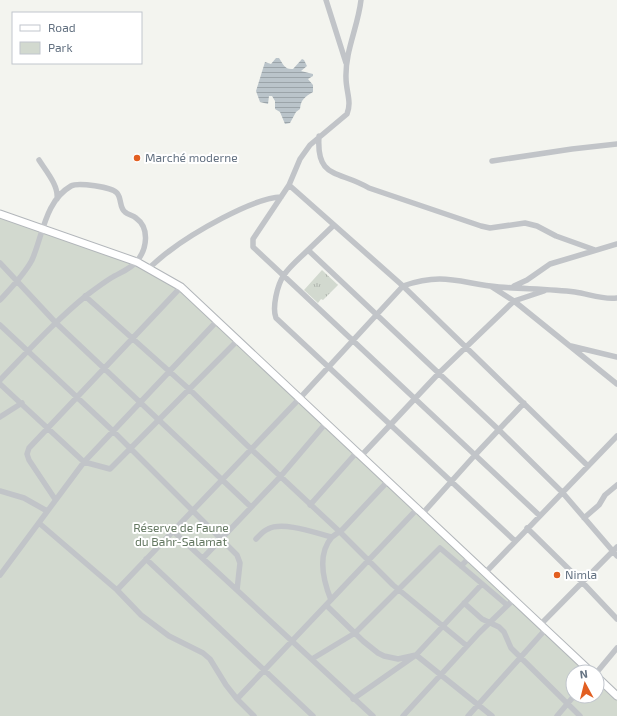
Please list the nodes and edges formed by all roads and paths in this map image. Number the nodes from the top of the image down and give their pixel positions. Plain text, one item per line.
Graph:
1 (326, 0) edge
2 (361, 0) edge
3 (346, 64) junction
4 (319, 136) junction
5 (617, 144) edge
6 (39, 160) dead end
7 (492, 161) dead end
8 (289, 185) junction
9 (281, 197) junction
10 (57, 199) junction
11 (0, 214) edge
12 (334, 225) junction
13 (41, 228) junction
14 (617, 244) edge
15 (308, 250) junction
16 (595, 250) junction
17 (137, 262) junction
18 (0, 263) edge
19 (149, 268) junction
20 (283, 276) junction
21 (18, 281) junction
22 (403, 286) junction
23 (490, 286) junction
24 (512, 287) junction
25 (181, 288) junction
26 (548, 290) junction
27 (85, 296) junction
28 (617, 298) edge
29 (0, 300) edge
30 (514, 301) junction
31 (375, 314) junction
32 (217, 321) junction
33 (56, 323) junction
34 (0, 325) edge
35 (134, 339) junction
36 (238, 340) junction
37 (352, 340) junction
38 (569, 346) junction
39 (465, 347) junction
40 (27, 351) junction
41 (617, 357) edge
42 (328, 366) junction
43 (106, 369) junction
44 (170, 372) junction
45 (439, 373) junction
46 (617, 384) edge
47 (1, 385) edge
48 (189, 389) junction
49 (300, 398) junction
50 (414, 398) junction
51 (78, 399) junction
52 (141, 402) junction
53 (22, 403) junction
54 (524, 403) junction
55 (0, 417) edge
56 (159, 420) junction
57 (326, 423) junction
58 (391, 425) junction
59 (49, 428) junction
60 (499, 430) junction
61 (113, 431) junction
62 (617, 436) edge
63 (131, 449) junction
64 (251, 449) junction
65 (358, 454) junction
66 (474, 455) junction
67 (84, 462) junction
68 (588, 466) junction
69 (280, 477) junction
70 (222, 479) junction
71 (388, 481) junction
72 (451, 483) junction
73 (617, 486) edge
74 (0, 490) edge
75 (562, 492) junction
76 (56, 499) junction
77 (310, 505) junction
78 (251, 508) junction
79 (193, 510) junction
80 (421, 511) junction
81 (47, 512) junction
82 (539, 515) junction
83 (584, 518) junction
84 (39, 523) junction
85 (527, 528) junction
86 (173, 531) junction
87 (340, 532) junction
88 (222, 538) junction
89 (332, 538) junction
90 (256, 539) dead end
91 (515, 541) junction
92 (616, 551) edge
93 (203, 558) junction
94 (469, 558) junction
95 (146, 559) junction
96 (367, 560) junction
97 (461, 566) junction
98 (485, 573) junction
99 (0, 575) edge
100 (583, 583) junction
101 (482, 584) junction
102 (117, 590) junction
103 (238, 590) junction
104 (398, 590) junction
105 (331, 600) junction
106 (510, 602) junction
107 (464, 603) junction
108 (326, 605) junction
109 (617, 619) edge
110 (489, 622) junction
111 (442, 626) junction
112 (542, 628) junction
113 (355, 633) junction
114 (293, 641) junction
115 (467, 646) junction
116 (617, 648) edge
117 (416, 655) junction
118 (520, 658) junction
119 (312, 660) junction
120 (583, 664) edge
121 (604, 664) edge
122 (264, 672) junction
123 (440, 675) junction
124 (605, 685) edge
125 (617, 696) edge
126 (237, 699) junction
127 (354, 699) junction
128 (565, 700) edge
129 (567, 704) edge
130 (569, 704) edge
131 (478, 706) junction
132 (254, 716) edge
133 (313, 716) edge
134 (373, 716) edge
135 (403, 716) edge
136 (468, 716) edge
137 (492, 716) edge
138 (557, 716) edge
139 (580, 716) edge

1 - 3 street
2 - 3 street
3 - 4 street
4 - 8 street
4 - 16 street
5 - 7 street
6 - 10 street
8 - 9 street
8 - 12 street
9 - 19 street
9 - 20 street
10 - 13 street
10 - 17 street
11 - 13 main road
12 - 15 street
12 - 22 street
13 - 17 main road
13 - 21 street
14 - 16 street
15 - 20 street
15 - 31 street
16 - 24 street
17 - 19 main road
17 - 27 street
18 - 21 street
19 - 25 main road
20 - 37 street
20 - 42 street
21 - 29 street
21 - 33 street
22 - 23 street
22 - 31 street
22 - 39 street
23 - 24 street
23 - 30 street
24 - 26 street
25 - 32 main road
25 - 35 street
26 - 28 street
26 - 30 street
27 - 33 street
27 - 35 street
30 - 38 street
30 - 39 street
31 - 37 street
31 - 45 street
32 - 36 main road
32 - 44 street
33 - 40 street
33 - 43 street
34 - 40 street
35 - 43 street
35 - 44 street
36 - 48 street
36 - 49 main road
37 - 42 street
37 - 50 street
38 - 41 street
38 - 46 street
39 - 45 street
39 - 54 street
40 - 47 street
40 - 51 street
42 - 49 street
42 - 58 street
43 - 51 street
43 - 52 street
44 - 48 street
44 - 52 street
45 - 50 street
45 - 60 street
47 - 53 street
48 - 56 street
48 - 64 street
49 - 57 main road
49 - 64 street
50 - 58 street
50 - 66 street
51 - 59 street
51 - 61 street
52 - 56 street
52 - 61 street
53 - 55 street
53 - 59 street
54 - 60 street
54 - 68 street
56 - 63 street
56 - 70 street
57 - 65 main road
57 - 69 street
58 - 65 street
58 - 72 street
59 - 67 street
59 - 76 street
60 - 66 street
60 - 75 street
61 - 63 street
61 - 67 street
62 - 68 street
63 - 67 street
63 - 79 street
64 - 69 street
64 - 70 street
65 - 71 main road
65 - 77 street
66 - 72 street
66 - 82 street
67 - 76 street
68 - 75 street
69 - 77 street
69 - 78 street
70 - 78 street
70 - 79 street
71 - 80 main road
71 - 87 street
72 - 80 street
72 - 91 street
73 - 83 street
74 - 81 street
75 - 82 street
75 - 83 street
76 - 81 street
77 - 87 street
78 - 88 street
79 - 86 street
79 - 88 street
80 - 94 main road
80 - 96 street
81 - 84 street
82 - 85 street
83 - 92 street
84 - 99 street
84 - 102 street
85 - 91 street
85 - 100 street
86 - 93 street
86 - 95 street
87 - 89 street
87 - 96 street
88 - 93 street
88 - 103 street
89 - 90 street
89 - 105 street
91 - 98 street
92 - 100 street
93 - 103 street
94 - 97 street
94 - 98 main road
95 - 102 street
95 - 122 street
96 - 104 street
96 - 105 street
97 - 101 street
97 - 104 street
98 - 106 main road
100 - 109 street
100 - 112 street
101 - 106 street
101 - 107 street
102 - 126 street
103 - 114 street
104 - 111 street
104 - 113 street
105 - 108 street
106 - 110 street
106 - 112 main road
107 - 110 street
107 - 111 street
108 - 113 street
108 - 114 street
110 - 115 street
110 - 118 street
111 - 115 street
111 - 117 street
112 - 118 street
112 - 120 main road
113 - 117 street
113 - 119 street
114 - 119 street
114 - 122 street
115 - 123 street
116 - 121 street
117 - 123 street
117 - 127 street
118 - 128 street
118 - 131 street
119 - 127 street
122 - 126 street
122 - 133 street
123 - 131 street
123 - 135 street
124 - 125 main road
126 - 132 street
127 - 134 street
129 - 138 street
130 - 139 street
131 - 136 street
131 - 137 street

